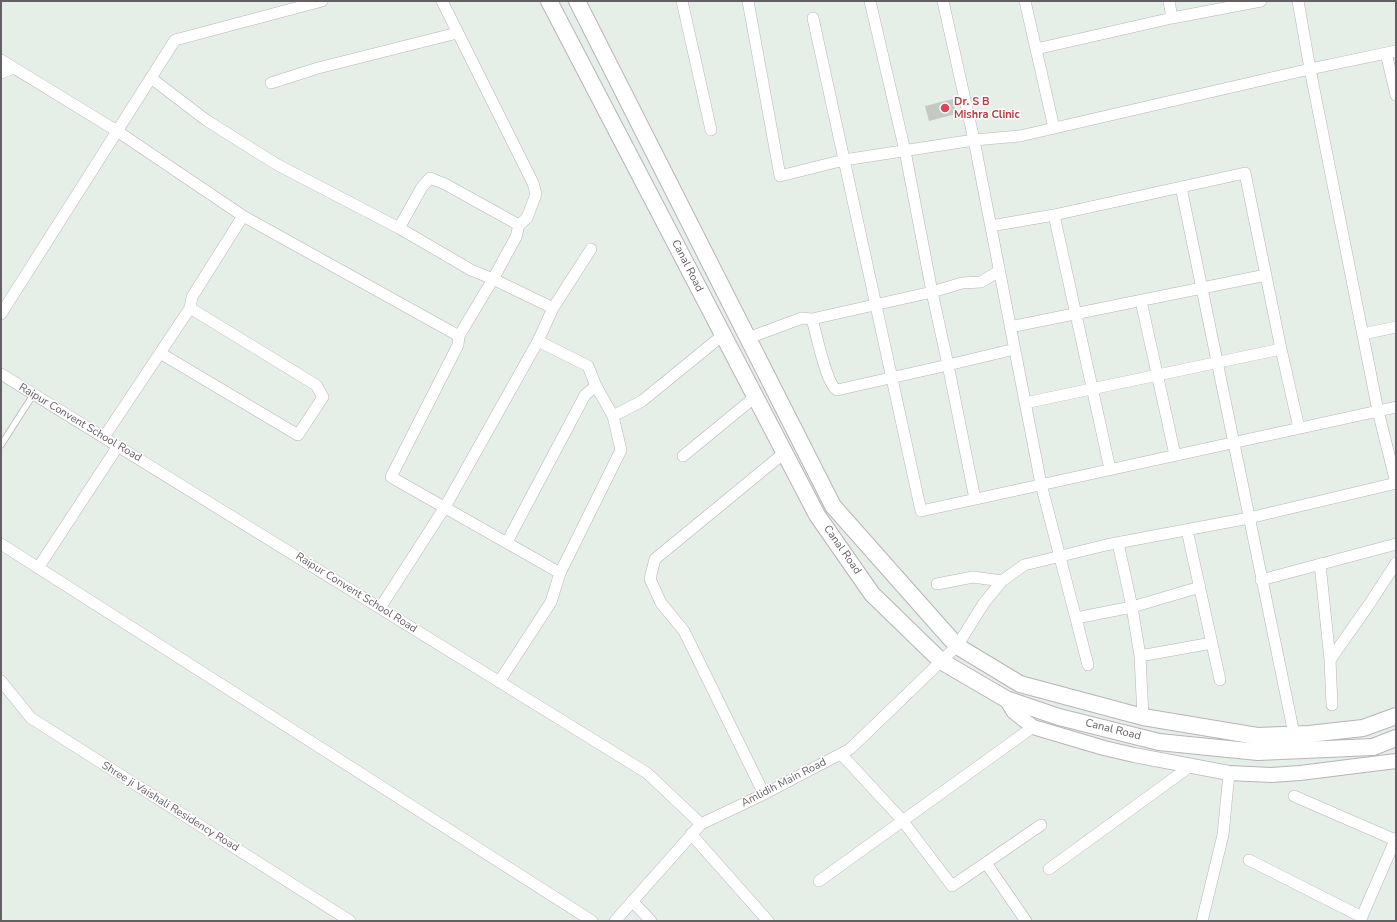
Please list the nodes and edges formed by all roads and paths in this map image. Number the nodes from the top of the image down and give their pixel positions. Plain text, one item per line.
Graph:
1 (322, 1) edge
2 (442, 1) edge
3 (549, 1) edge
4 (577, 1) edge
5 (682, 1) edge
6 (748, 1) edge
7 (870, 1) edge
8 (943, 1) edge
9 (1025, 1) edge
10 (1169, 1) edge
11 (1261, 1) edge
12 (1298, 1) edge
13 (813, 18) dead end
14 (1172, 18) junction
15 (457, 32) junction
16 (1036, 49) junction
17 (1391, 52) edge
18 (1, 60) edge
19 (14, 68) junction
20 (1310, 69) junction
21 (1, 73) edge
22 (151, 78) junction
23 (271, 83) dead end
24 (1396, 95) edge
25 (1054, 128) junction
26 (711, 130) dead end
27 (118, 131) junction
28 (974, 140) junction
29 (905, 151) junction
30 (844, 160) junction
31 (1181, 187) junction
32 (1054, 215) junction
33 (243, 216) junction
34 (519, 225) junction
35 (990, 226) junction
36 (399, 228) junction
37 (591, 249) dead end
38 (1000, 271) junction
39 (1266, 275) junction
40 (493, 279) junction
41 (1202, 288) junction
42 (932, 292) junction
43 (1141, 301) junction
44 (876, 304) junction
45 (190, 308) junction
46 (553, 308) junction
47 (1, 314) edge
48 (1075, 314) junction
49 (812, 319) junction
50 (1010, 327) junction
51 (1396, 327) edge
52 (1363, 334) junction
53 (723, 335) junction
54 (459, 336) junction
55 (748, 338) junction
56 (538, 341) junction
57 (1015, 349) junction
58 (1281, 349) junction
59 (160, 353) junction
60 (1218, 362) junction
61 (948, 365) junction
62 (1, 374) edge
63 (1158, 375) junction
64 (892, 377) junction
65 (596, 386) junction
66 (1091, 390) junction
67 (33, 395) junction
68 (755, 397) junction
69 (1025, 403) junction
70 (1396, 407) edge
71 (1378, 411) junction
72 (613, 416) junction
73 (1299, 428) junction
74 (104, 437) junction
75 (1234, 442) junction
76 (1, 445) edge
77 (118, 446) junction
78 (784, 452) junction
79 (1175, 455) junction
80 (683, 456) dead end
81 (1110, 469) junction
82 (1396, 483) edge
83 (1041, 484) junction
84 (975, 499) junction
85 (445, 507) junction
86 (1249, 518) junction
87 (1187, 530) junction
88 (507, 542) junction
89 (1118, 543) junction
90 (1, 544) edge
91 (1396, 544) edge
92 (1060, 557) junction
93 (1396, 563) edge
94 (1320, 564) junction
95 (38, 568) junction
96 (560, 573) junction
97 (1261, 580) junction
98 (1002, 581) junction
99 (937, 584) dead end
100 (1200, 587) junction
101 (1132, 607) junction
102 (380, 608) junction
103 (1076, 618) junction
104 (1212, 643) junction
105 (956, 646) junction
106 (1140, 656) junction
107 (1330, 660) junction
108 (941, 661) junction
109 (1088, 665) dead end
110 (1220, 680) dead end
111 (1, 681) edge
112 (499, 682) junction
113 (1006, 699) junction
114 (1332, 704) dead end
115 (1143, 716) junction
116 (1396, 716) edge
117 (1033, 727) junction
118 (1294, 734) junction
119 (1396, 738) edge
120 (841, 754) junction
121 (1396, 761) edge
122 (1192, 765) junction
123 (1229, 773) junction
124 (764, 794) junction
125 (1294, 796) dead end
126 (902, 820) junction
127 (701, 824) junction
128 (1041, 824) dead end
129 (691, 834) junction
130 (1396, 839) edge
131 (1249, 860) dead end
132 (986, 863) junction
133 (1050, 869) dead end
134 (819, 881) dead end
135 (632, 901) junction
136 (1361, 919) edge
137 (350, 921) edge
138 (592, 921) edge
139 (615, 921) edge
140 (651, 921) edge
141 (768, 921) edge
142 (1026, 921) edge
143 (1202, 921) edge

1 - 22 street
2 - 15 street
3 - 53 main road, Canal Road
4 - 55 main road, Canal Road
5 - 26 street
6 - 30 street
7 - 29 street
8 - 28 street
9 - 16 street
10 - 14 street
11 - 14 street
12 - 20 street
13 - 30 street
14 - 16 street
15 - 23 street
15 - 34 street
16 - 25 street
17 - 20 street
17 - 24 street
18 - 19 street
19 - 21 street
19 - 27 street
20 - 25 street
20 - 52 street
22 - 27 street
22 - 36 street
25 - 28 street
27 - 33 street
27 - 47 street
28 - 29 street
28 - 35 street
29 - 30 street
29 - 42 street
30 - 44 street
31 - 32 street
31 - 39 street
31 - 41 street
32 - 35 street
32 - 48 street
33 - 45 street
33 - 54 street
34 - 36 street
34 - 40 street
35 - 38 street
36 - 40 street
37 - 46 street
38 - 42 street
38 - 50 street
39 - 41 street
39 - 58 street
40 - 46 street
40 - 54 street
41 - 43 street
41 - 60 street
42 - 44 street
42 - 61 street
43 - 48 street
43 - 63 street
44 - 49 street
44 - 64 street
45 - 59 street
45 - 59 street
46 - 56 street
48 - 50 street
48 - 66 street
49 - 55 street
49 - 64 street
50 - 57 street
51 - 52 street
52 - 71 street
53 - 68 main road, Canal Road
53 - 72 street
54 - 85 street
55 - 105 main road, Canal Road
56 - 65 street
56 - 85 street
57 - 61 street
57 - 69 street
58 - 60 street
58 - 73 street
59 - 74 street
60 - 63 street
60 - 75 street
61 - 64 street
61 - 84 street
62 - 67 street, Raipur Convent School Road
63 - 66 street
63 - 79 street
64 - 84 street
65 - 72 street
65 - 88 street
66 - 69 street
66 - 81 street
67 - 74 street, Raipur Convent School Road
67 - 76 lane
68 - 78 main road, Canal Road
68 - 80 street
69 - 83 street
70 - 71 street
71 - 73 street
71 - 82 street
72 - 96 street
73 - 75 street
74 - 77 street, Raipur Convent School Road
75 - 79 street
75 - 86 street
77 - 95 street
77 - 102 street, Raipur Convent School Road
78 - 108 main road, Canal Road
78 - 124 street
79 - 81 street
81 - 83 street
82 - 86 street, Amlidih Main Road
83 - 84 street
83 - 92 street
85 - 88 street
85 - 102 street
86 - 87 street, Amlidih Main Road
86 - 97 street
87 - 89 street, Amlidih Main Road
87 - 100 street
88 - 96 street
89 - 92 street, Amlidih Main Road
89 - 101 street
90 - 95 street
91 - 94 street
92 - 98 street, Amlidih Main Road
92 - 103 street
93 - 107 street
94 - 97 street
94 - 107 street
95 - 138 street
96 - 112 street
97 - 118 street
98 - 99 street
98 - 105 street, Amlidih Main Road
100 - 101 street
100 - 104 street
101 - 103 street
101 - 106 street
102 - 112 street, Raipur Convent School Road
103 - 109 street
104 - 106 street
104 - 110 street
105 - 108 street, Amlidih Main Road
105 - 115 main road, Canal Road
106 - 115 street
107 - 114 street
108 - 113 main road, Canal Road
108 - 120 street, Amlidih Main Road
111 - 137 street, Shree ji Vaishali Residency Road
112 - 127 street, Raipur Convent School Road
113 - 117 street
113 - 119 main road, Canal Road
115 - 118 main road, Canal Road
116 - 118 main road, Canal Road
117 - 122 street
117 - 126 street
120 - 124 street, Amlidih Main Road
120 - 126 street
121 - 123 street
122 - 123 street
122 - 133 street
123 - 143 street
124 - 127 street, Amlidih Main Road
125 - 130 street
126 - 132 street
126 - 134 street
127 - 129 street, Amlidih Main Road
128 - 132 street
129 - 135 street, Amlidih Main Road
129 - 141 street
130 - 136 street
131 - 136 street
132 - 142 street
135 - 139 street, Amlidih Main Road
135 - 140 street

